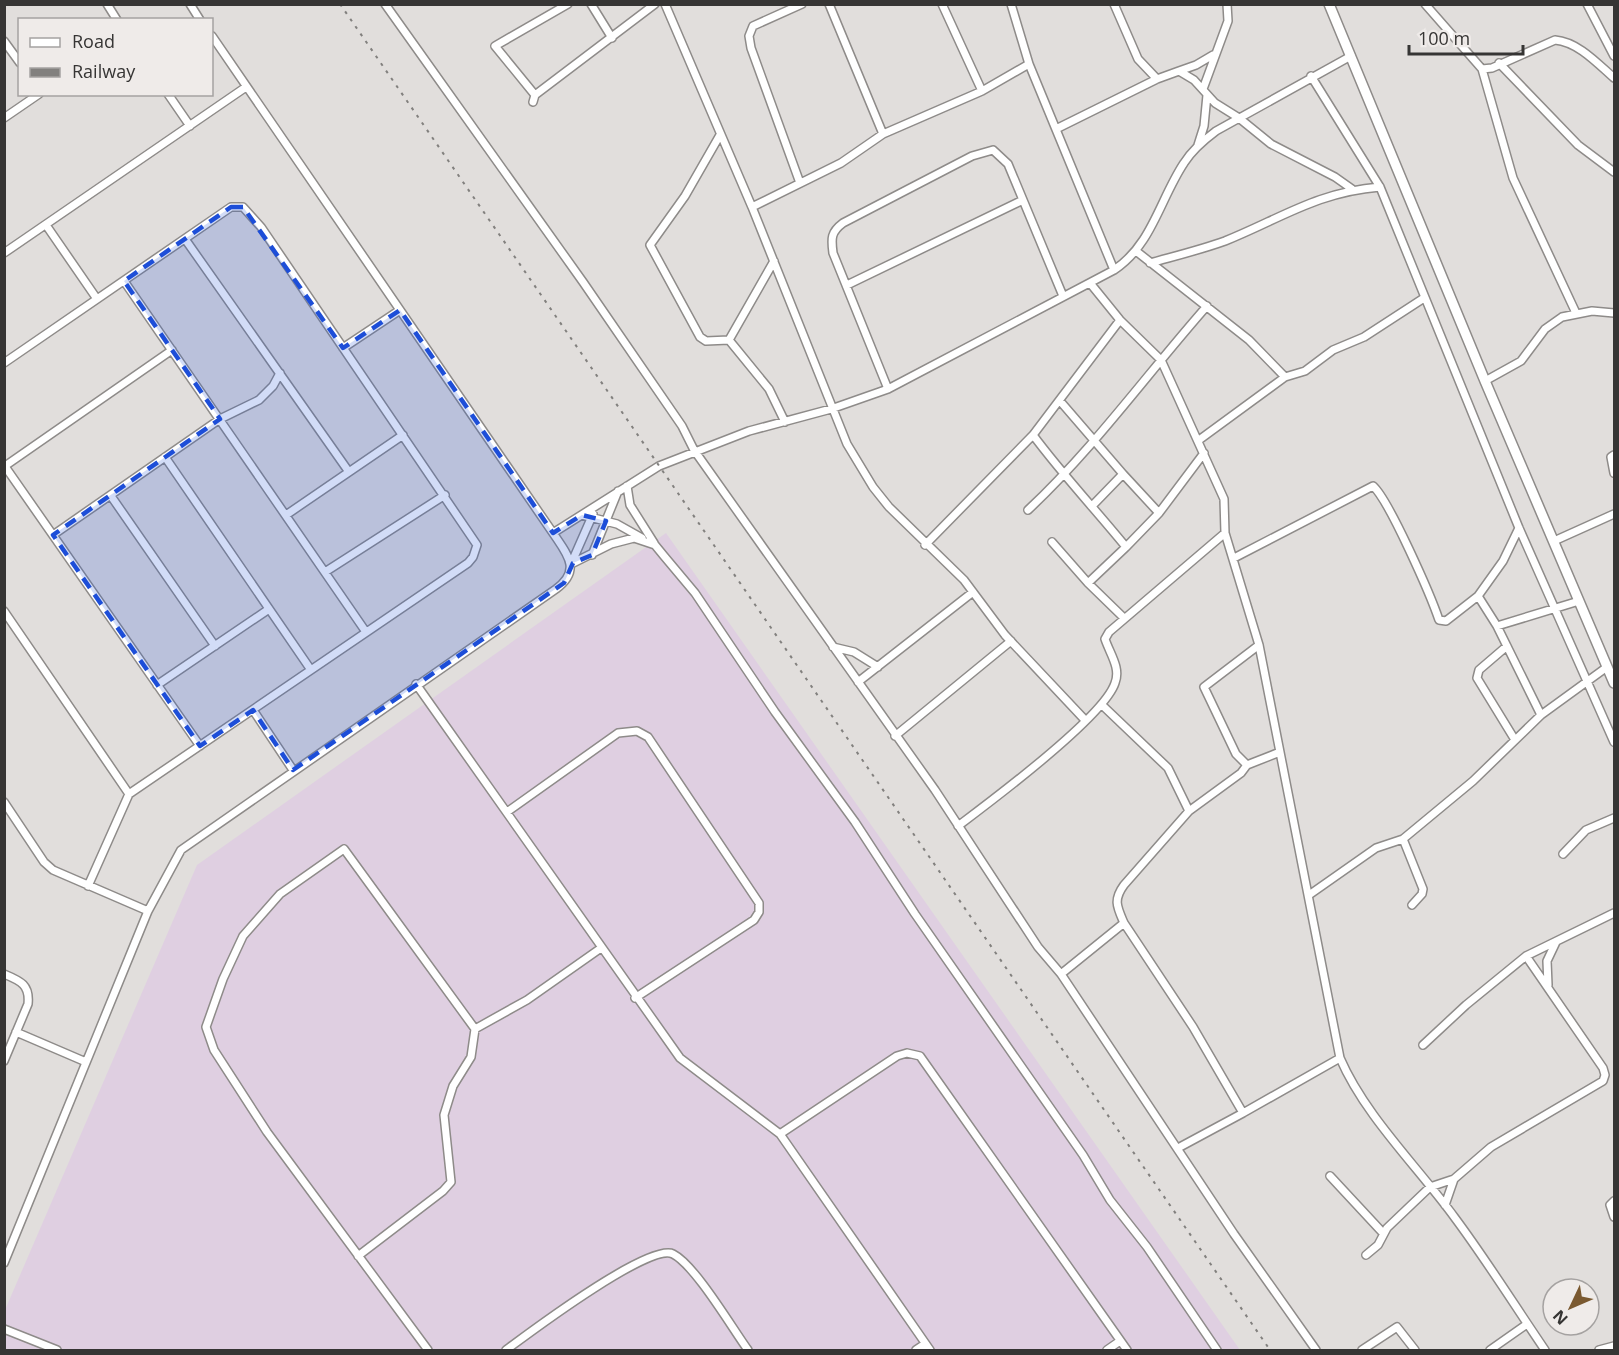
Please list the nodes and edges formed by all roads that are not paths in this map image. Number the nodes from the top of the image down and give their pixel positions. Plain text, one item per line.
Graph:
1 (107, 4) edge
2 (190, 4) edge
3 (384, 4) edge
4 (568, 4) edge
5 (591, 4) edge
6 (655, 4) edge
7 (665, 4) edge
8 (802, 4) edge
9 (829, 4) edge
10 (942, 4) edge
11 (1011, 4) edge
12 (1114, 4) edge
13 (1227, 4) edge
14 (1329, 4) edge
15 (1425, 4) edge
16 (1587, 4) edge
17 (116, 18) edge
18 (199, 18) edge
19 (213, 38) edge
20 (612, 38) junction
21 (4, 41) edge
22 (1213, 55) junction
23 (1351, 56) junction
24 (1614, 56) edge
25 (18, 60) edge
26 (1499, 63) junction
27 (1029, 64) junction
28 (1482, 69) junction
29 (1179, 71) junction
30 (1311, 76) junction
31 (1614, 78) edge
32 (1157, 79) junction
33 (246, 87) junction
34 (982, 90) junction
35 (1205, 92) junction
36 (36, 96) edge
37 (169, 96) edge
38 (4, 118) edge
39 (1239, 118) junction
40 (190, 126) junction
41 (1056, 129) junction
42 (883, 134) junction
43 (720, 135) junction
44 (1198, 145) junction
45 (1614, 172) edge
46 (800, 183) junction
47 (1380, 187) junction
48 (1352, 189) junction
49 (1023, 200) junction
50 (752, 207) junction
51 (46, 225) junction
52 (185, 239) junction
53 (1136, 251) junction
54 (4, 253) edge
55 (774, 261) junction
56 (1150, 263) junction
57 (1114, 270) junction
58 (124, 281) junction
59 (1090, 283) junction
60 (847, 285) junction
61 (1064, 296) junction
62 (1424, 298) junction
63 (97, 300) junction
64 (1208, 306) junction
65 (400, 310) junction
66 (1576, 313) junction
67 (1614, 313) edge
68 (1120, 320) junction
69 (729, 340) junction
70 (344, 348) junction
71 (172, 350) junction
72 (1161, 360) junction
73 (4, 363) edge
74 (280, 373) junction
75 (1285, 378) junction
76 (1485, 381) junction
77 (888, 389) junction
78 (1060, 401) junction
79 (831, 409) junction
80 (220, 419) junction
81 (785, 422) junction
82 (403, 435) junction
83 (1033, 435) junction
84 (1199, 440) junction
85 (1094, 443) junction
86 (694, 450) junction
87 (1204, 453) junction
88 (1614, 455) edge
89 (165, 457) junction
90 (5, 466) edge
91 (349, 472) junction
92 (1614, 473) edge
93 (1123, 474) junction
94 (1064, 476) junction
95 (627, 486) junction
96 (618, 491) junction
97 (445, 495) junction
98 (111, 496) junction
99 (598, 504) junction
100 (1092, 506) junction
101 (1028, 510) dead end
102 (1158, 513) junction
103 (1614, 514) edge
104 (286, 515) junction
105 (582, 515) junction
106 (592, 517) junction
107 (606, 521) junction
108 (1519, 528) junction
109 (553, 533) junction
110 (1225, 533) junction
111 (53, 535) junction
112 (646, 541) junction
113 (1554, 541) junction
114 (1052, 542) dead end
115 (655, 545) junction
116 (925, 545) junction
117 (1126, 548) junction
118 (592, 555) junction
119 (1234, 558) junction
120 (571, 564) junction
121 (325, 572) junction
122 (1088, 583) junction
123 (973, 592) junction
124 (1478, 596) junction
125 (1579, 601) junction
126 (1556, 607) junction
127 (269, 609) junction
128 (4, 611) edge
129 (1124, 618) junction
130 (1497, 626) junction
131 (366, 632) junction
132 (1011, 641) junction
133 (1259, 645) junction
134 (215, 646) junction
135 (1507, 646) junction
136 (833, 647) junction
137 (878, 667) junction
138 (1607, 667) junction
139 (311, 670) junction
140 (1589, 680) junction
141 (858, 682) junction
142 (1614, 683) edge
143 (416, 684) junction
144 (157, 685) junction
145 (1102, 705) junction
146 (253, 710) junction
147 (1541, 715) junction
148 (1085, 720) junction
149 (895, 736) junction
150 (1515, 740) junction
151 (1614, 742) edge
152 (200, 746) junction
153 (1280, 752) junction
154 (1247, 765) junction
155 (293, 770) junction
156 (129, 794) junction
157 (4, 802) edge
158 (1189, 811) junction
159 (507, 812) junction
160 (1614, 818) edge
161 (958, 826) junction
162 (1403, 839) junction
163 (1563, 854) dead end
164 (88, 886) junction
165 (1310, 895) junction
166 (1412, 905) dead end
167 (148, 911) junction
168 (1614, 913) edge
169 (1124, 924) junction
170 (1560, 938) junction
171 (601, 948) junction
172 (1526, 956) junction
173 (4, 974) edge
174 (1061, 974) junction
175 (1548, 988) junction
176 (635, 998) junction
177 (475, 1029) junction
178 (16, 1032) junction
179 (1423, 1045) dead end
180 (1340, 1058) junction
181 (4, 1061) edge
182 (86, 1062) junction
183 (1244, 1113) junction
184 (780, 1134) junction
185 (1178, 1148) junction
186 (1330, 1176) dead end
187 (1454, 1179) junction
188 (1430, 1187) junction
189 (1614, 1201) edge
190 (1446, 1205) junction
191 (1614, 1217) edge
192 (1383, 1233) junction
193 (1366, 1255) dead end
194 (358, 1256) junction
195 (4, 1263) edge
196 (1527, 1324) junction
197 (4, 1329) edge
198 (1120, 1341) junction
199 (925, 1344) junction
200 (1614, 1346) edge
201 (57, 1350) edge
202 (428, 1350) edge
203 (506, 1350) edge
204 (748, 1350) edge
205 (916, 1350) edge
206 (930, 1350) edge
207 (1107, 1350) edge
208 (1127, 1350) edge
209 (1217, 1350) edge
210 (1316, 1350) edge
211 (1362, 1350) edge
212 (1415, 1350) edge
213 (1490, 1350) edge
214 (1545, 1350) edge
215 (1599, 1350) edge

1 - 17 street
2 - 18 street
3 - 86 street
4 - 20 street
5 - 20 street
6 - 20 street
7 - 43 street
8 - 46 street
9 - 42 street
10 - 34 street
11 - 27 street
12 - 32 street
13 - 22 street
14 - 23 street
15 - 28 street
16 - 24 street
19 - 33 street
21 - 25 street
22 - 29 street
22 - 35 street
23 - 30 street
23 - 76 street
26 - 28 street
26 - 31 street
26 - 45 street
27 - 34 street
27 - 41 street
28 - 66 street
29 - 32 street
29 - 35 street
30 - 39 street
30 - 47 street
32 - 41 street
33 - 40 street
33 - 65 street
34 - 42 street
35 - 39 street
35 - 44 street
36 - 38 street
37 - 40 street
39 - 44 street
39 - 48 street
40 - 51 street
41 - 57 street
42 - 46 street
43 - 50 street
43 - 69 street
44 - 53 street
46 - 50 street
47 - 48 street
47 - 62 street
48 - 56 street
49 - 60 street
49 - 60 street
49 - 61 street
50 - 55 street
51 - 54 street
51 - 63 street
52 - 58 street
52 - 70 street
52 - 74 street
53 - 56 street
53 - 57 street
55 - 69 street
55 - 79 street
56 - 64 street
57 - 59 street
58 - 63 street
58 - 71 street
59 - 61 street
59 - 68 street
60 - 77 street
61 - 77 street
62 - 75 street
62 - 108 street
63 - 73 street
64 - 72 street
64 - 75 street
65 - 70 street
65 - 109 street
66 - 67 street
66 - 76 street
68 - 72 street
68 - 78 street
69 - 81 street
70 - 82 street
71 - 80 street
71 - 90 street
72 - 84 street
72 - 85 street
74 - 80 street
74 - 91 street
75 - 84 street
76 - 113 street
77 - 79 street
78 - 83 street
78 - 85 street
79 - 81 street
79 - 116 street
80 - 89 street
80 - 104 street
81 - 86 street
82 - 91 street
82 - 97 street
83 - 94 street
83 - 116 street
84 - 87 street
85 - 93 street
85 - 94 street
86 - 95 street
86 - 136 street
87 - 102 street
87 - 110 street
88 - 92 street
89 - 98 street
89 - 127 street
90 - 111 street
91 - 104 street
93 - 100 street
93 - 102 street
94 - 100 street
94 - 101 street
95 - 96 street
95 - 115 street
96 - 99 street
96 - 107 street
97 - 121 street
97 - 131 street
98 - 111 street
98 - 134 street
99 - 105 street
99 - 106 street
100 - 117 street
102 - 117 street
103 - 113 street
104 - 121 street
105 - 106 street
105 - 109 street
106 - 107 street
106 - 120 street
107 - 112 street
107 - 118 street
108 - 124 street
108 - 126 street
109 - 120 street
110 - 119 street
110 - 129 street
111 - 144 street
112 - 115 street
112 - 118 street
113 - 125 street
114 - 122 street
115 - 209 street
116 - 123 street
117 - 122 street
118 - 120 street
119 - 124 street
119 - 133 street
120 - 143 street
121 - 131 street
122 - 129 street
123 - 132 street
123 - 137 street
124 - 130 street
125 - 126 street
125 - 138 street
126 - 130 street
126 - 140 street
127 - 134 street
127 - 139 street
128 - 156 street
129 - 145 street
130 - 135 street
131 - 139 street
132 - 148 street
132 - 149 street
133 - 153 street
133 - 154 street
134 - 144 street
135 - 147 street
135 - 150 street
136 - 137 street
136 - 141 street
137 - 141 street
138 - 140 street
138 - 142 street
139 - 146 street
140 - 147 street
140 - 151 street
141 - 149 street
143 - 155 street
143 - 159 street
144 - 152 street
145 - 148 street
145 - 158 street
146 - 152 street
146 - 155 street
147 - 150 street
148 - 161 street
149 - 161 street
150 - 162 street
152 - 156 street
153 - 154 street
153 - 165 street
154 - 158 street
155 - 167 street
156 - 164 street
157 - 164 street
158 - 169 street
159 - 171 street
159 - 176 street
160 - 163 street
161 - 174 street
162 - 165 street
162 - 166 street
164 - 167 street
165 - 180 street
167 - 182 street
168 - 170 street
169 - 174 street
169 - 183 street
170 - 172 street
170 - 175 street
171 - 176 street
171 - 177 street
172 - 175 street
172 - 179 street
173 - 178 street
174 - 185 street
175 - 187 street
176 - 184 street
177 - 194 street
177 - 194 street
178 - 181 street
178 - 182 street
180 - 183 street
180 - 188 street
182 - 195 street
183 - 185 street
184 - 198 street
184 - 199 street
185 - 210 street
186 - 192 street
187 - 188 street
187 - 190 street
188 - 190 street
188 - 192 street
189 - 191 street
190 - 196 street
192 - 193 street
194 - 202 street
196 - 213 street
196 - 214 street
197 - 201 street
198 - 207 street
198 - 208 street
199 - 205 street
199 - 206 street
200 - 215 street
203 - 204 street
211 - 212 street

